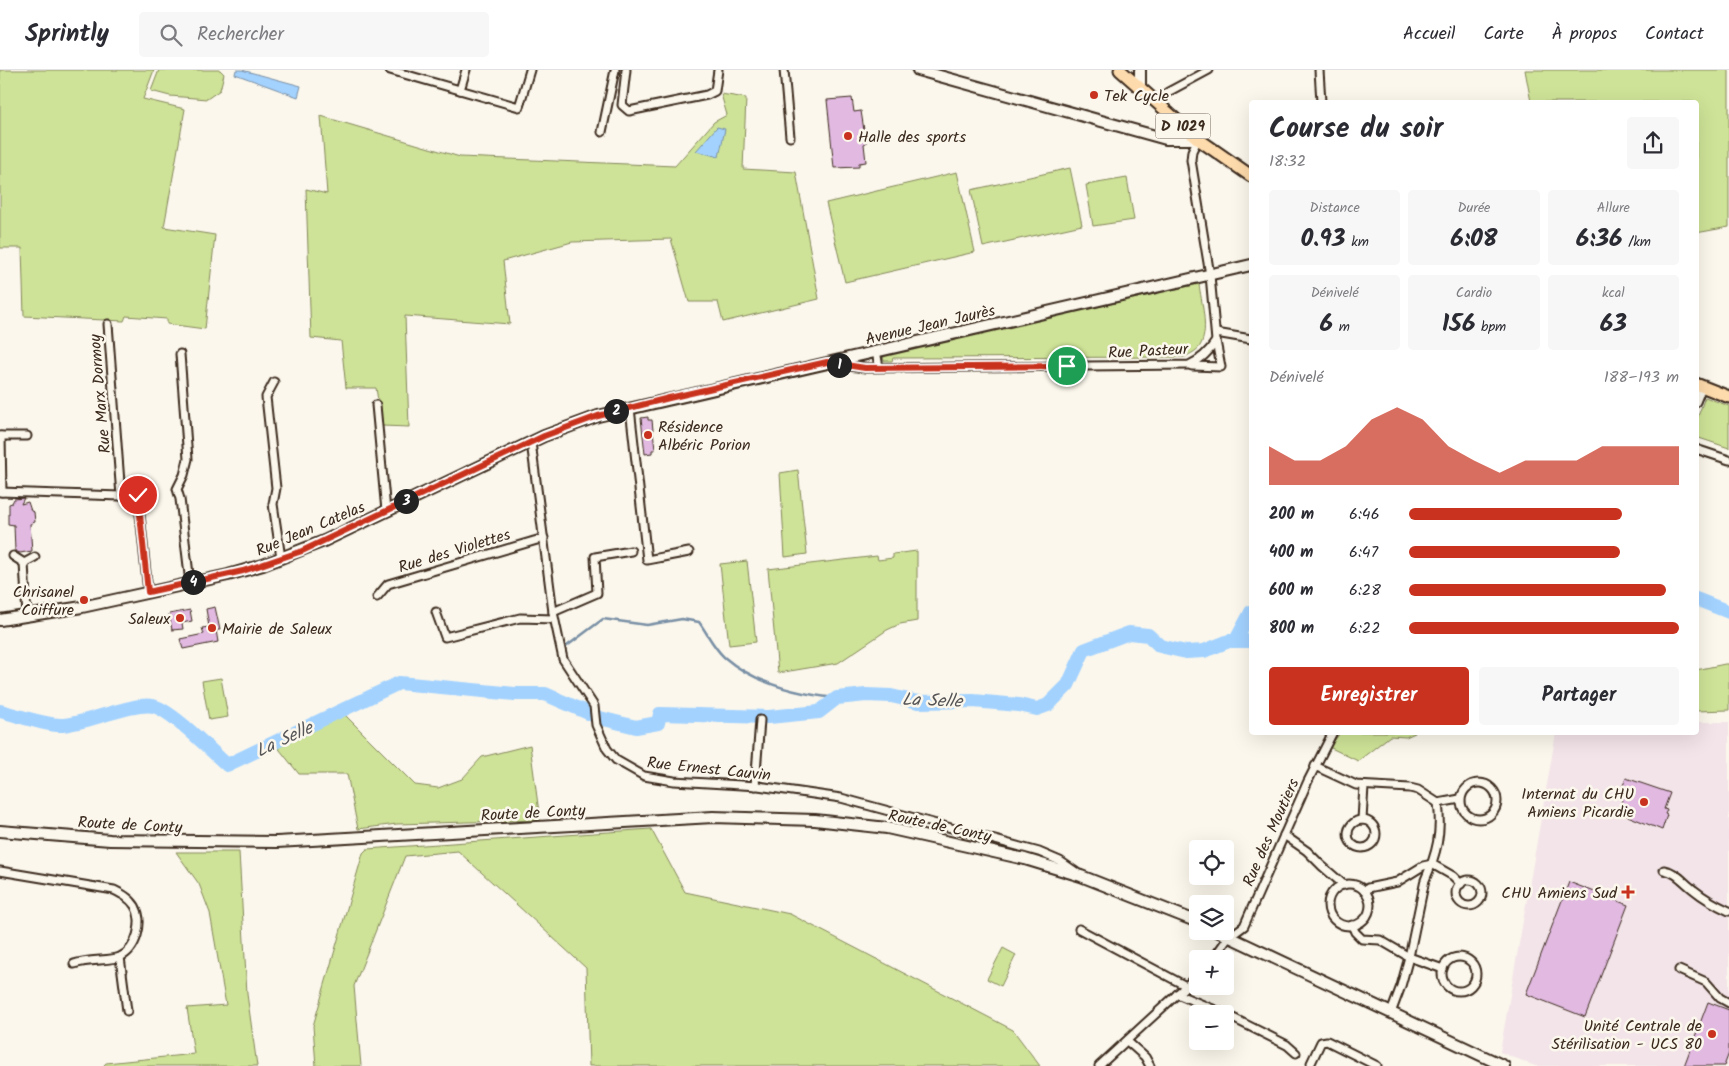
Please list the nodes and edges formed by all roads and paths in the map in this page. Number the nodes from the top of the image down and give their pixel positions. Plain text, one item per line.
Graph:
1 (390, 70) edge
2 (466, 70) edge
3 (530, 70) edge
4 (614, 70) edge
5 (626, 70) edge
6 (718, 70) edge
7 (784, 70) edge
8 (918, 70) edge
9 (1120, 70) edge
10 (1140, 70) edge
11 (1209, 70) edge
12 (1319, 70) edge
13 (404, 72) edge
14 (1140, 87) junction
15 (460, 90) junction
16 (1321, 100) edge
17 (1157, 103) junction
18 (602, 132) dead end
19 (790, 137) dead end
20 (1198, 139) junction
21 (1249, 175) edge
22 (1249, 265) edge
23 (1210, 275) junction
24 (108, 324) dead end
25 (1216, 337) junction
26 (1249, 340) edge
27 (876, 351) junction
28 (180, 354) dead end
29 (827, 362) junction
30 (1189, 366) junction
31 (879, 367) junction
32 (274, 382) dead end
33 (1699, 385) edge
34 (1729, 397) edge
35 (376, 405) dead end
36 (630, 408) junction
37 (1, 436) edge
38 (27, 436) dead end
39 (531, 442) junction
40 (1699, 450) edge
41 (1729, 460) edge
42 (1, 492) edge
43 (121, 496) junction
44 (386, 511) junction
45 (544, 538) junction
46 (631, 551) dead end
47 (689, 552) dead end
48 (13, 556) dead end
49 (35, 557) dead end
50 (281, 558) junction
51 (24, 563) junction
52 (190, 583) junction
53 (148, 592) junction
54 (377, 597) dead end
55 (436, 612) dead end
56 (554, 615) junction
57 (27, 617) junction
58 (0, 620) edge
59 (760, 720) dead end
60 (1330, 735) edge
61 (1315, 766) junction
62 (755, 786) junction
63 (1364, 786) junction
64 (1460, 799) junction
65 (1438, 803) junction
66 (1362, 820) dead end
67 (0, 830) edge
68 (1284, 835) junction
69 (1432, 864) junction
70 (1063, 866) junction
71 (1664, 870) dead end
72 (0, 871) edge
73 (1461, 884) dead end
74 (1344, 885) junction
75 (1364, 891) junction
76 (1729, 911) edge
77 (1189, 918) edge
78 (1352, 925) junction
79 (1079, 929) dead end
80 (1234, 934) edge
81 (1232, 940) edge
82 (120, 957) junction
83 (1409, 957) junction
84 (74, 964) dead end
85 (1443, 969) junction
86 (1679, 970) dead end
87 (1189, 983) edge
88 (1186, 986) junction
89 (1178, 994) junction
90 (1729, 1003) edge
91 (1204, 1005) edge
92 (127, 1010) dead end
93 (1391, 1013) junction
94 (1234, 1019) edge
95 (1127, 1041) junction
96 (1296, 1053) dead end
97 (1311, 1063) dead end
98 (1099, 1066) edge
99 (1150, 1066) edge
100 (1377, 1066) edge
101 (1504, 1066) edge

1 - 13 street
2 - 15 street
3 - 15 street
4 - 18 street
5 - 6 street
7 - 19 street
8 - 20 street
9 - 14 main road, D 1029
10 - 14 street
11 - 17 street
12 - 16 street
13 - 15 street
14 - 17 main road, D 1029
17 - 20 main road, D 1029
20 - 21 main road, D 1029
20 - 23 street
22 - 23 street, Avenue Jean Jaurès
23 - 25 street
23 - 27 street, Avenue Jean Jaurès
24 - 43 street, Rue Marx Dormoy
25 - 26 street
25 - 30 street, Rue Pasteur
25 - 30 street
27 - 29 street, Avenue Jean Jaurès
27 - 31 street
28 - 52 street
29 - 31 street, Rue Pasteur
29 - 36 street, Avenue Jean Jaurès
30 - 31 street, Rue Pasteur
32 - 50 street
33 - 34 main road
35 - 44 street
36 - 39 street, Avenue Jean Jaurès
36 - 47 street
37 - 38 street
37 - 42 street
39 - 44 street, Rue Jean Catelas
39 - 45 street, Rue Ernest Cauvin
40 - 41 street
42 - 43 street
43 - 53 street
44 - 50 street, Rue Jean Catelas
45 - 54 street, Rue des Violettes
45 - 56 street, Rue Ernest Cauvin
46 - 56 street
48 - 51 street
49 - 51 street
50 - 52 street, Rue Jean Catelas
51 - 57 street
52 - 53 street, Rue Jean Catelas
53 - 57 street, Rue Jean Catelas
55 - 56 street
56 - 62 street, Rue Ernest Cauvin
57 - 58 street, Rue Jean Catelas
59 - 62 street
60 - 61 street, Rue des Moutiers
61 - 63 street
61 - 68 street, Rue des Moutiers
62 - 70 street, Rue Ernest Cauvin
63 - 65 street
63 - 66 street
64 - 64 street
64 - 65 street
65 - 69 street
67 - 70 street, Route de Conty
68 - 74 street
68 - 80 street, Rue des Moutiers
69 - 73 street
69 - 75 street
69 - 83 street
70 - 77 street, Route de Conty
71 - 76 street
72 - 82 street
74 - 75 street
74 - 78 street
75 - 78 street
78 - 83 street
79 - 88 street
81 - 93 street
82 - 84 street
82 - 92 street
83 - 85 street
83 - 93 street
85 - 85 street
86 - 90 street
87 - 88 street
88 - 89 street
89 - 91 street
89 - 95 street
93 - 101 street
94 - 96 street
95 - 98 street
95 - 99 street
97 - 100 street

